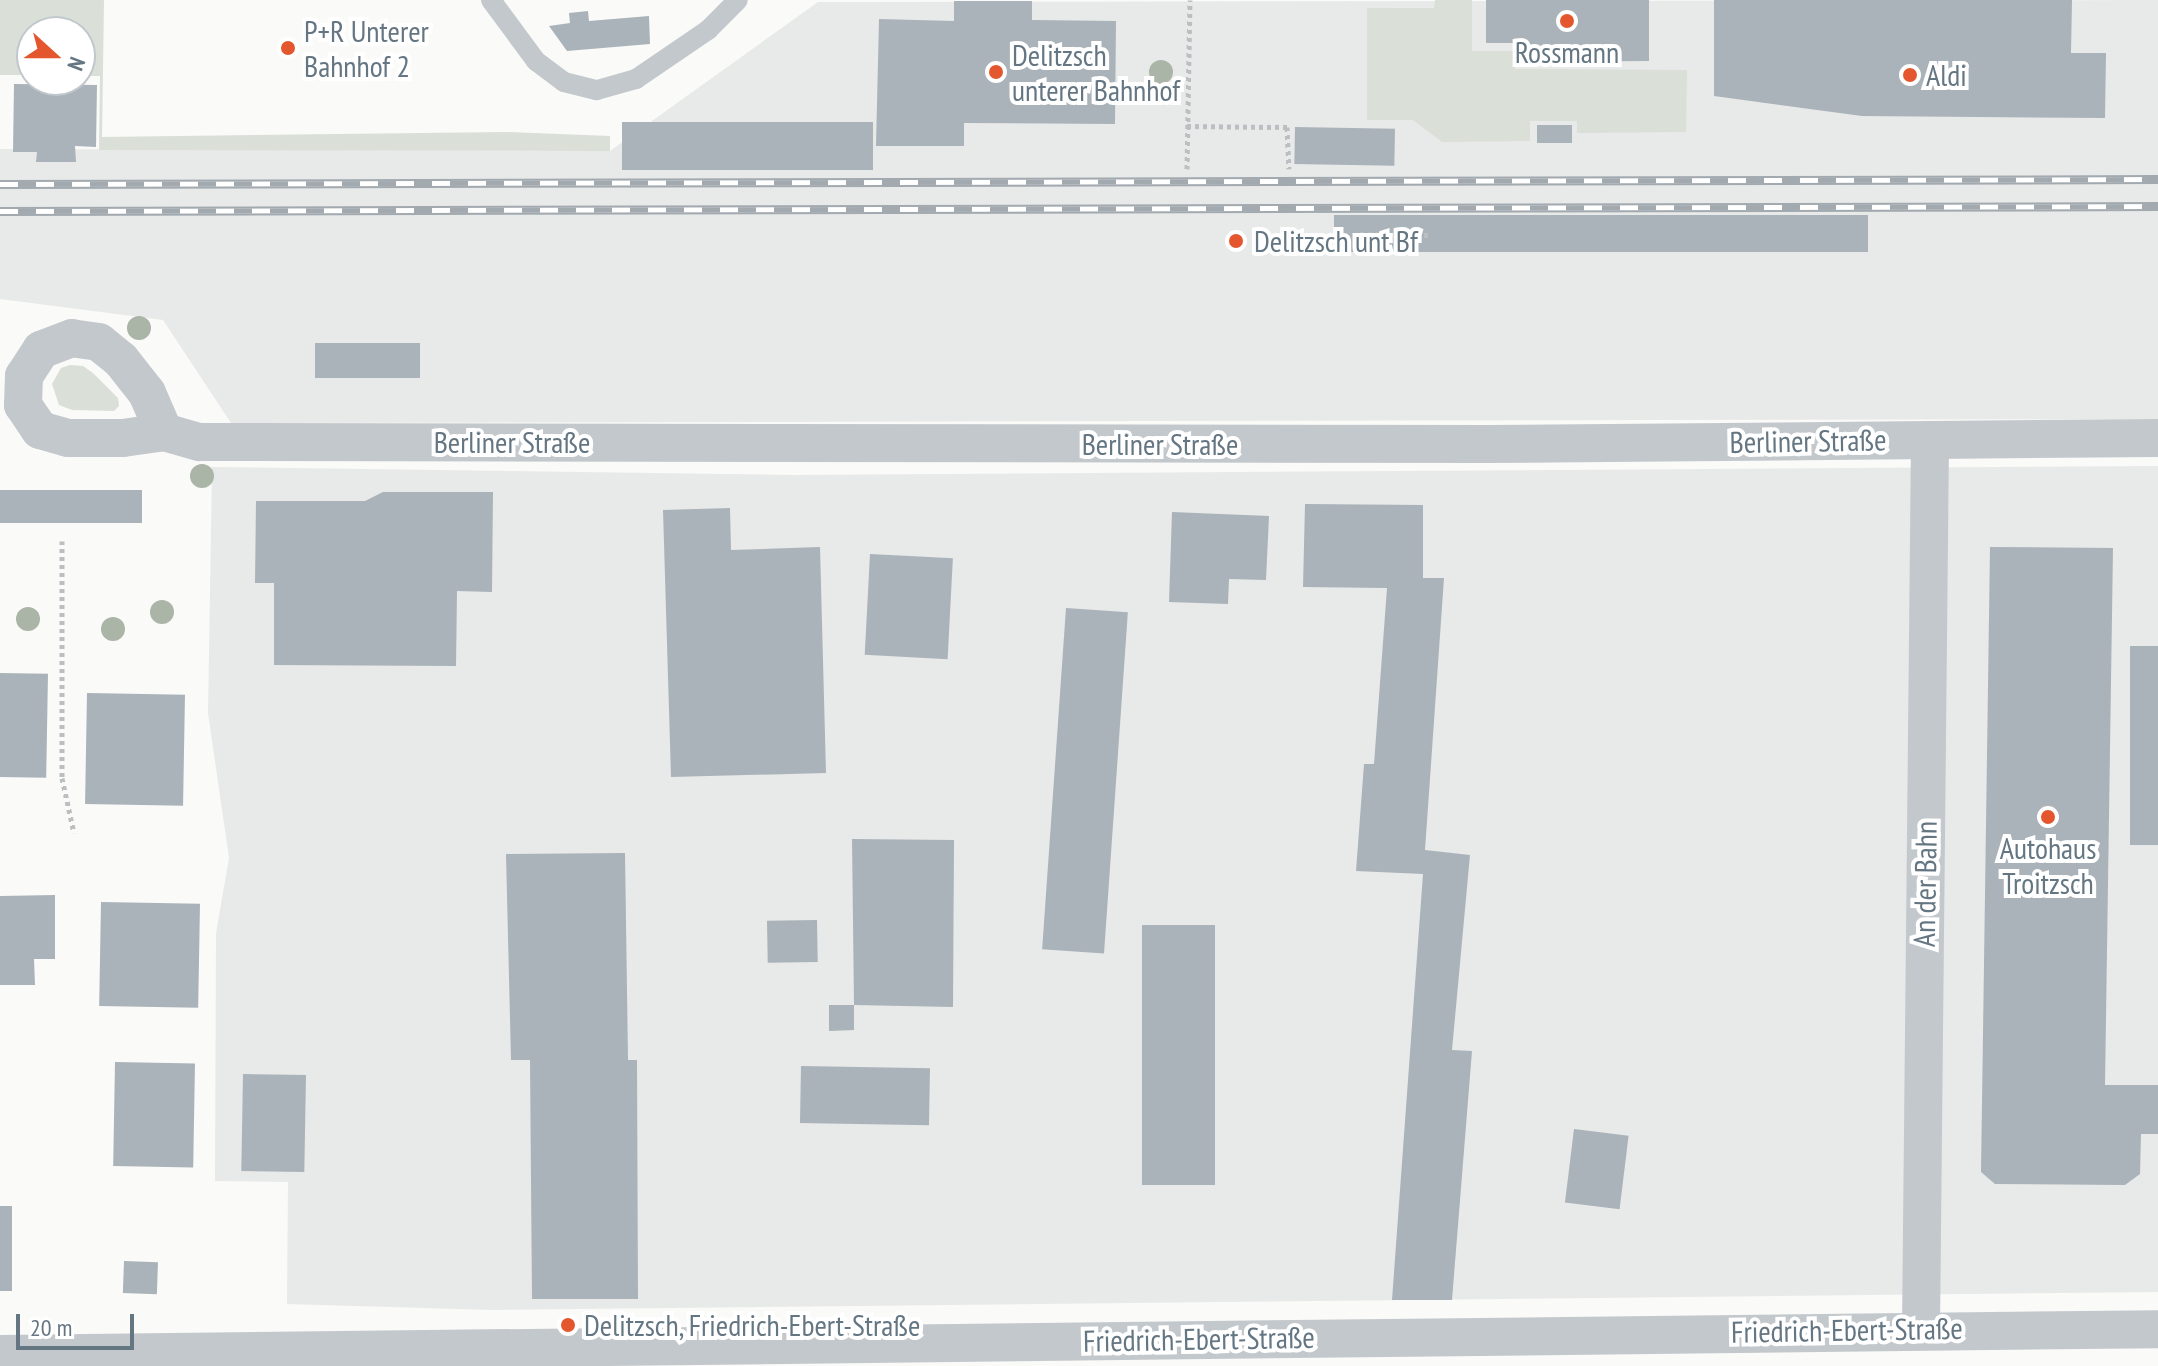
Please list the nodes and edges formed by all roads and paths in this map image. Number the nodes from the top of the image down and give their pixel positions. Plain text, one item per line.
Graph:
1 (491, 0) edge
2 (738, 0) edge
3 (1190, 0) edge
4 (1187, 126) junction
5 (1187, 169) dead end
6 (1289, 169) dead end
7 (1360, 234) dead end
8 (1432, 235) dead end
9 (1323, 251) dead end
10 (1333, 251) dead end
11 (164, 432) dead end
12 (2158, 438) edge
13 (1930, 440) junction
14 (62, 541) dead end
15 (74, 833) dead end
16 (1921, 1329) junction
17 (2158, 1329) edge
18 (0, 1354) edge

1 - 2 lane
3 - 4 path
4 - 5 path
4 - 6 path
7 - 8 path
9 - 10 path
11 - 13 street, Berliner Straße
12 - 13 street, Berliner Straße
13 - 16 street, An der Bahn
14 - 15 path
16 - 17 street, Friedrich-Ebert-Straße
16 - 18 street, Friedrich-Ebert-Straße

